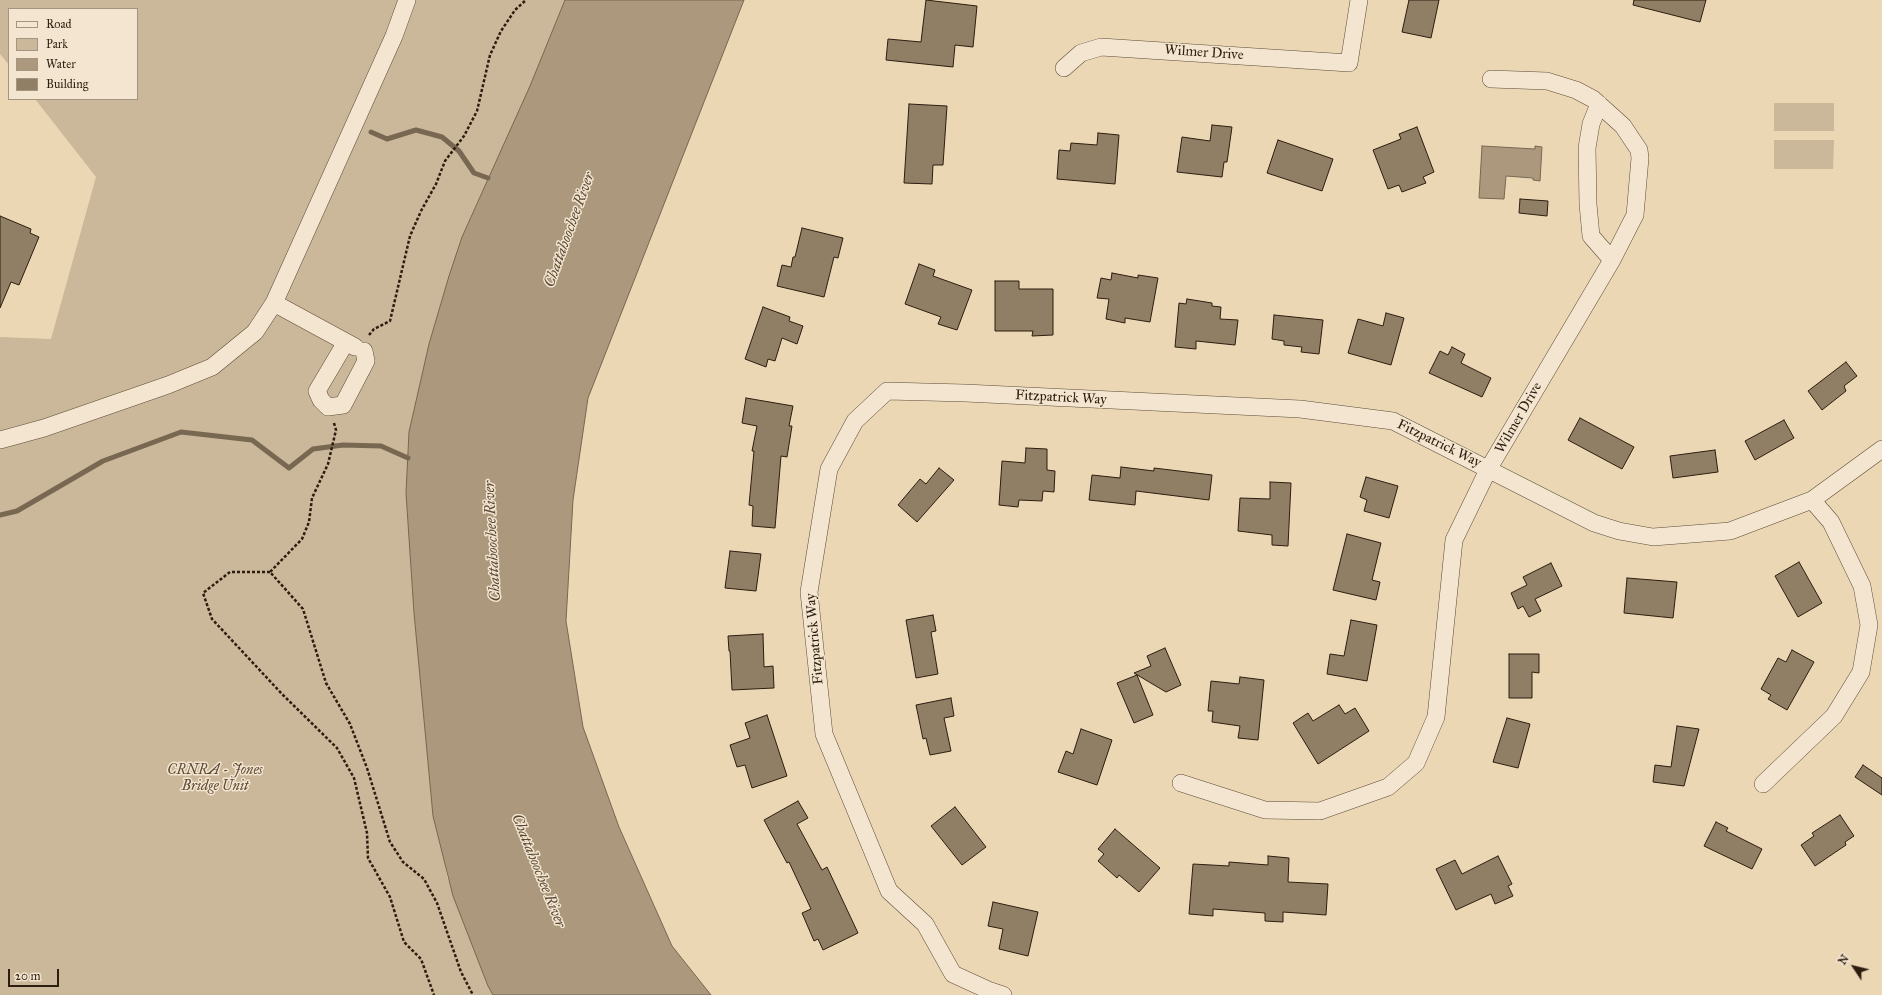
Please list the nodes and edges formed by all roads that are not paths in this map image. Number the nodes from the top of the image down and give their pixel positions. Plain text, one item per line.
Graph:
1 (407, 0) edge
2 (1358, 0) edge
3 (1064, 68) dead end
4 (1490, 79) dead end
5 (1599, 104) junction
6 (1612, 260) junction
7 (274, 303) junction
8 (360, 349) road end
9 (0, 440) edge
10 (1882, 449) edge
11 (1489, 468) junction
12 (1812, 500) junction
13 (1181, 783) dead end
14 (1763, 784) dead end
15 (1003, 995) edge

1 - 7 street
2 - 3 street, Wilmer Drive
4 - 5 street, Wilmer Drive
5 - 6 street
5 - 6 street, Wilmer Drive
6 - 11 street, Wilmer Drive
7 - 8 street
7 - 9 street
10 - 12 street, Fitzpatrick Way
11 - 12 street, Fitzpatrick Way
11 - 13 street, Wilmer Drive
11 - 15 street, Fitzpatrick Way
12 - 14 street

